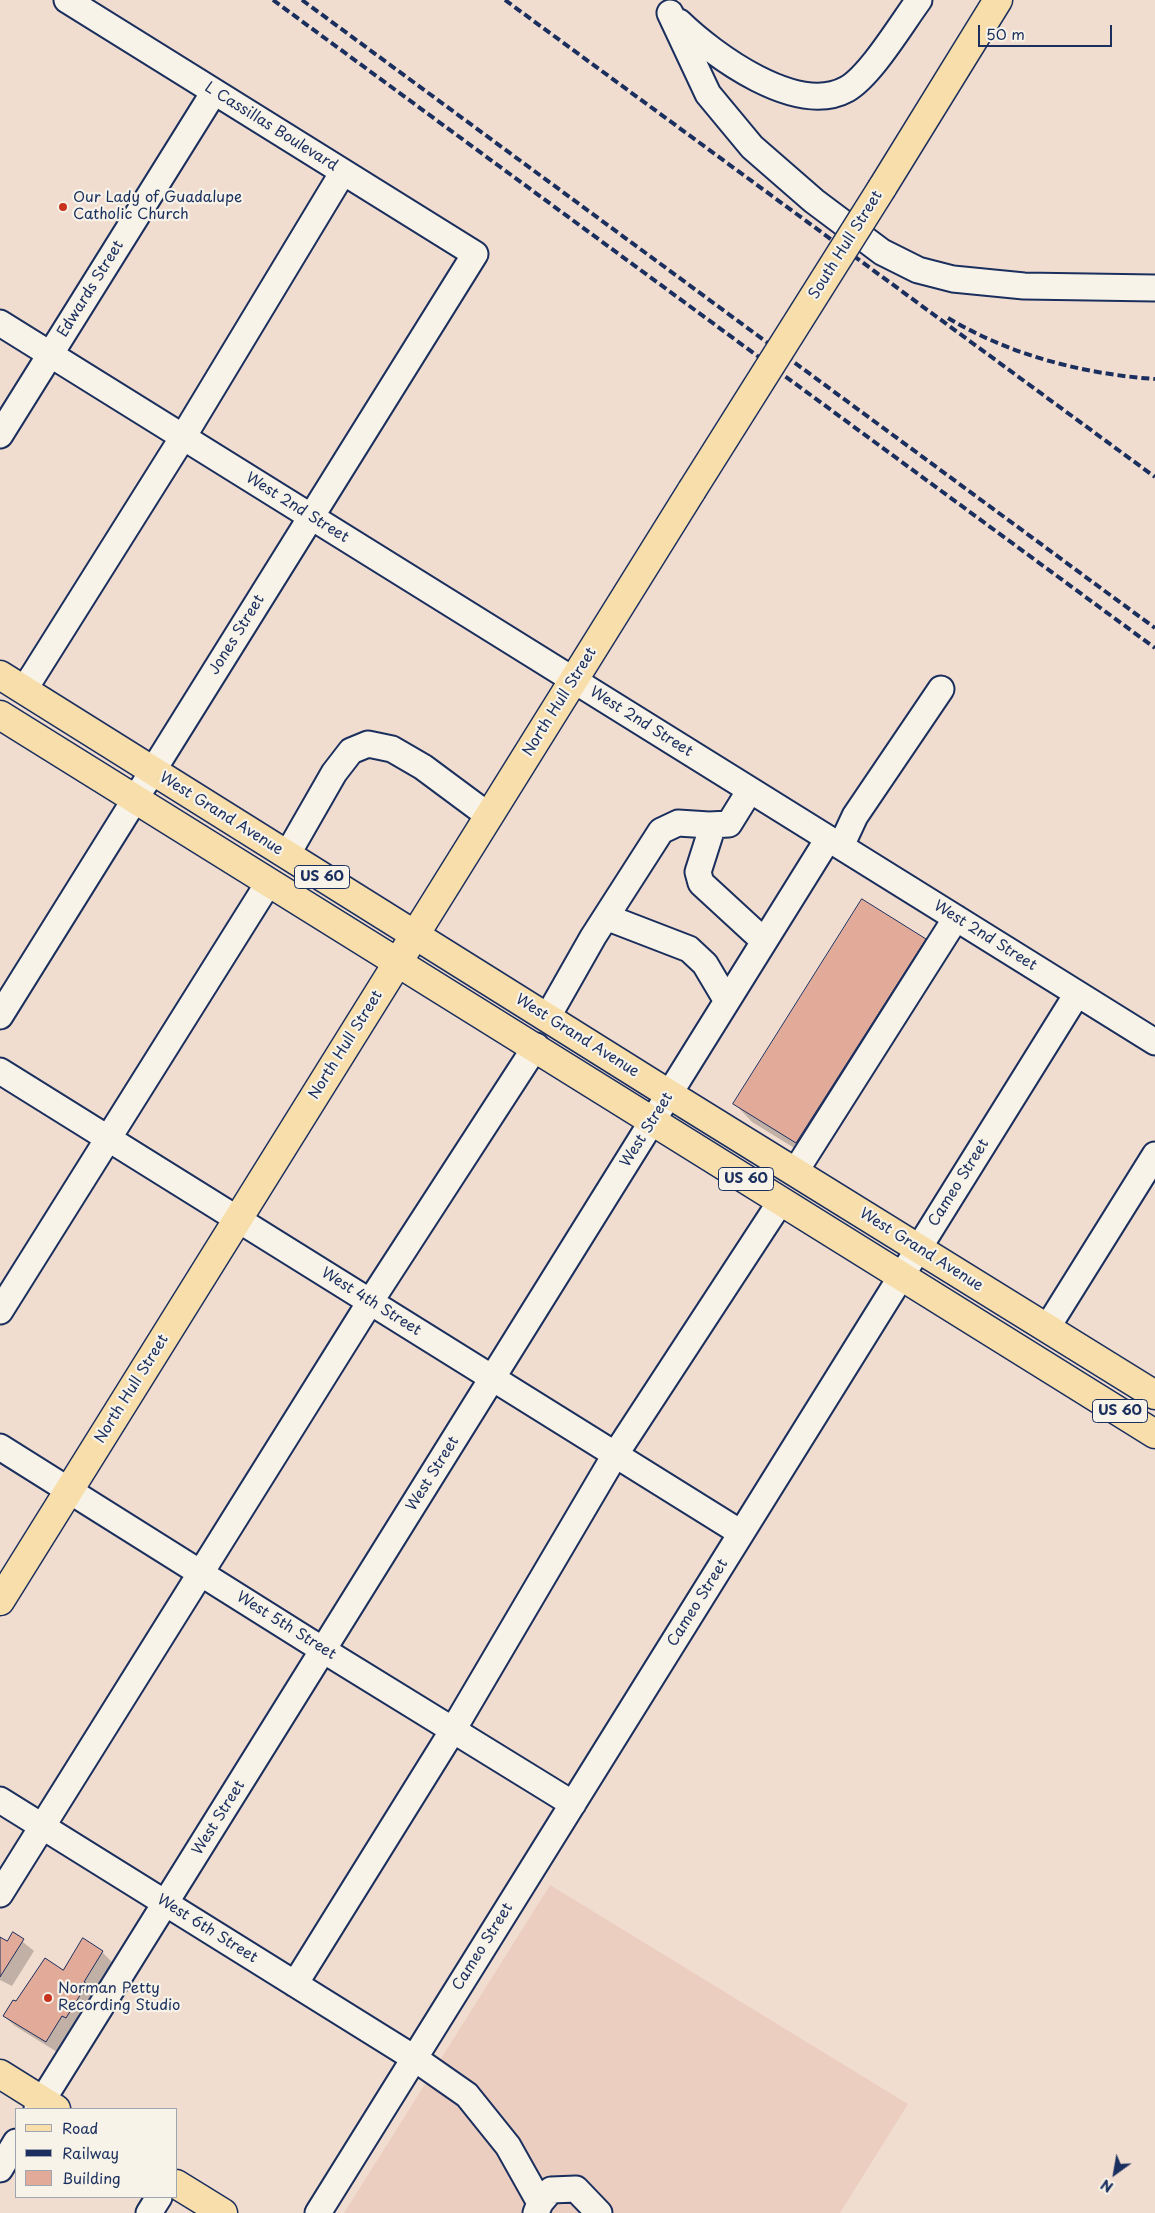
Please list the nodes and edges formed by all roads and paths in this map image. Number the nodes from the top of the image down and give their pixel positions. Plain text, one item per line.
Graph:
1 (67, 0) edge
2 (919, 0) edge
3 (998, 0) edge
4 (666, 7) edge
5 (214, 92) junction
6 (344, 172) junction
7 (474, 254) joint
8 (1155, 288) edge
9 (0, 323) edge
10 (50, 354) junction
11 (0, 435) edge
12 (183, 437) junction
13 (692, 490) joint
14 (311, 516) junction
15 (0, 675) edge
16 (574, 680) junction
17 (941, 689) dead end
18 (24, 690) junction
19 (2, 720) edge
20 (153, 771) junction
21 (750, 790) junction
22 (135, 799) junction
23 (489, 816) junction
24 (714, 825) junction
25 (835, 842) junction
26 (287, 855) junction
27 (269, 882) junction
28 (606, 917) junction
29 (956, 918) junction
30 (415, 935) junction
31 (764, 941) junction
32 (398, 962) junction
33 (1077, 994) junction
34 (727, 1000) junction
35 (0, 1016) edge
36 (547, 1018) junction
37 (1155, 1042) edge
38 (536, 1046) junction
39 (0, 1071) edge
40 (669, 1094) junction
41 (653, 1120) junction
42 (107, 1138) junction
43 (1155, 1155) edge
44 (795, 1172) junction
45 (781, 1201) junction
46 (238, 1220) junction
47 (918, 1249) junction
48 (902, 1275) junction
49 (370, 1302) junction
50 (0, 1311) edge
51 (1047, 1328) junction
52 (492, 1378) junction
53 (1155, 1395) edge
54 (1155, 1434) edge
55 (0, 1446) edge
56 (615, 1455) junction
57 (69, 1490) junction
58 (741, 1533) junction
59 (200, 1572) junction
60 (0, 1601) edge
61 (323, 1650) junction
62 (453, 1730) junction
63 (0, 1800) edge
64 (573, 1804) junction
65 (41, 1826) junction
66 (0, 1894) edge
67 (165, 1903) junction
68 (296, 1984) junction
69 (414, 2058) junction
70 (0, 2074) edge
71 (45, 2106) edge
72 (15, 2144) edge
73 (0, 2168) edge
74 (178, 2185) edge
75 (158, 2198) edge
76 (538, 2208) edge
77 (149, 2213) edge
78 (224, 2213) edge
79 (318, 2213) edge
80 (599, 2213) edge

1 - 5 street, L Cassillas Boulevard
2 - 4 street
3 - 13 main road, South Hull Street, bridge
4 - 8 street
5 - 6 street, L Cassillas Boulevard
5 - 10 street, Edwards Street
6 - 7 street, L Cassillas Boulevard
6 - 12 street
7 - 14 street, Jones Street
9 - 10 street, West 2nd Street
10 - 11 street, Edwards Street
10 - 12 street, West 2nd Street
12 - 14 street, West 2nd Street
12 - 18 street
13 - 16 main road, North Hull Street
14 - 16 street, West 2nd Street
14 - 20 street, Jones Street
15 - 18 main road, West Grand Avenue / US 60
16 - 21 street, West 2nd Street
16 - 23 main road, North Hull Street
17 - 25 street, West Street
18 - 20 main road, West Grand Avenue / US 60
19 - 22 main road, West Grand Avenue / US 60
20 - 22 street, Jones Street
20 - 26 main road, West Grand Avenue / US 60
21 - 24 street
21 - 25 street, West 2nd Street
22 - 27 main road, West Grand Avenue / US 60
22 - 35 street, Jones Street
23 - 26 street
23 - 30 main road, North Hull Street
24 - 28 street
24 - 31 street
25 - 29 street, West 2nd Street
25 - 31 street, West Street
26 - 30 main road, West Grand Avenue / US 60
27 - 32 main road, West Grand Avenue / US 60
27 - 42 street
28 - 34 street
28 - 36 street
29 - 33 street, West 2nd Street
29 - 44 street
30 - 32 main road, North Hull Street
30 - 36 main road, West Grand Avenue / US 60
31 - 34 street, West Street
32 - 38 main road, West Grand Avenue / US 60
32 - 46 main road, North Hull Street
33 - 37 street, West 2nd Street
33 - 47 street, Cameo Street
34 - 40 street, West Street
36 - 40 main road, West Grand Avenue / US 60
38 - 41 main road, West Grand Avenue / US 60
38 - 49 street
39 - 42 street, West 4th Street
40 - 41 street, West Street
40 - 44 main road, West Grand Avenue / US 60
41 - 45 main road, West Grand Avenue / US 60
41 - 52 street, West Street
42 - 46 street, West 4th Street
42 - 50 street
43 - 51 street
44 - 47 main road, West Grand Avenue / US 60
45 - 48 main road, West Grand Avenue / US 60
45 - 56 street
46 - 49 street, West 4th Street
46 - 57 main road, North Hull Street
47 - 48 street, Cameo Street
47 - 51 main road, West Grand Avenue / US 60
48 - 54 main road, West Grand Avenue / US 60
48 - 58 street, Cameo Street
49 - 52 street, West 4th Street
49 - 59 street
51 - 53 main road, West Grand Avenue / US 60
52 - 56 street, West 4th Street
52 - 61 street, West Street
55 - 57 street, West 5th Street
56 - 58 street, West 4th Street
56 - 62 street
57 - 59 street, West 5th Street
57 - 60 main road, North Hull Street
58 - 64 street, Cameo Street
59 - 61 street, West 5th Street
59 - 65 street
61 - 62 street, West 5th Street
61 - 67 street, West Street
62 - 64 street, West 5th Street
62 - 68 street
63 - 65 street, West 6th Street
64 - 69 street, Cameo Street
65 - 66 street
65 - 67 street, West 6th Street
67 - 68 street, West 6th Street
67 - 71 street, West Street
68 - 69 street, West 6th Street
69 - 76 street, West 6th Street
69 - 79 street, Cameo Street
70 - 71 main road
72 - 73 street
74 - 78 main road
75 - 77 street
76 - 80 street

